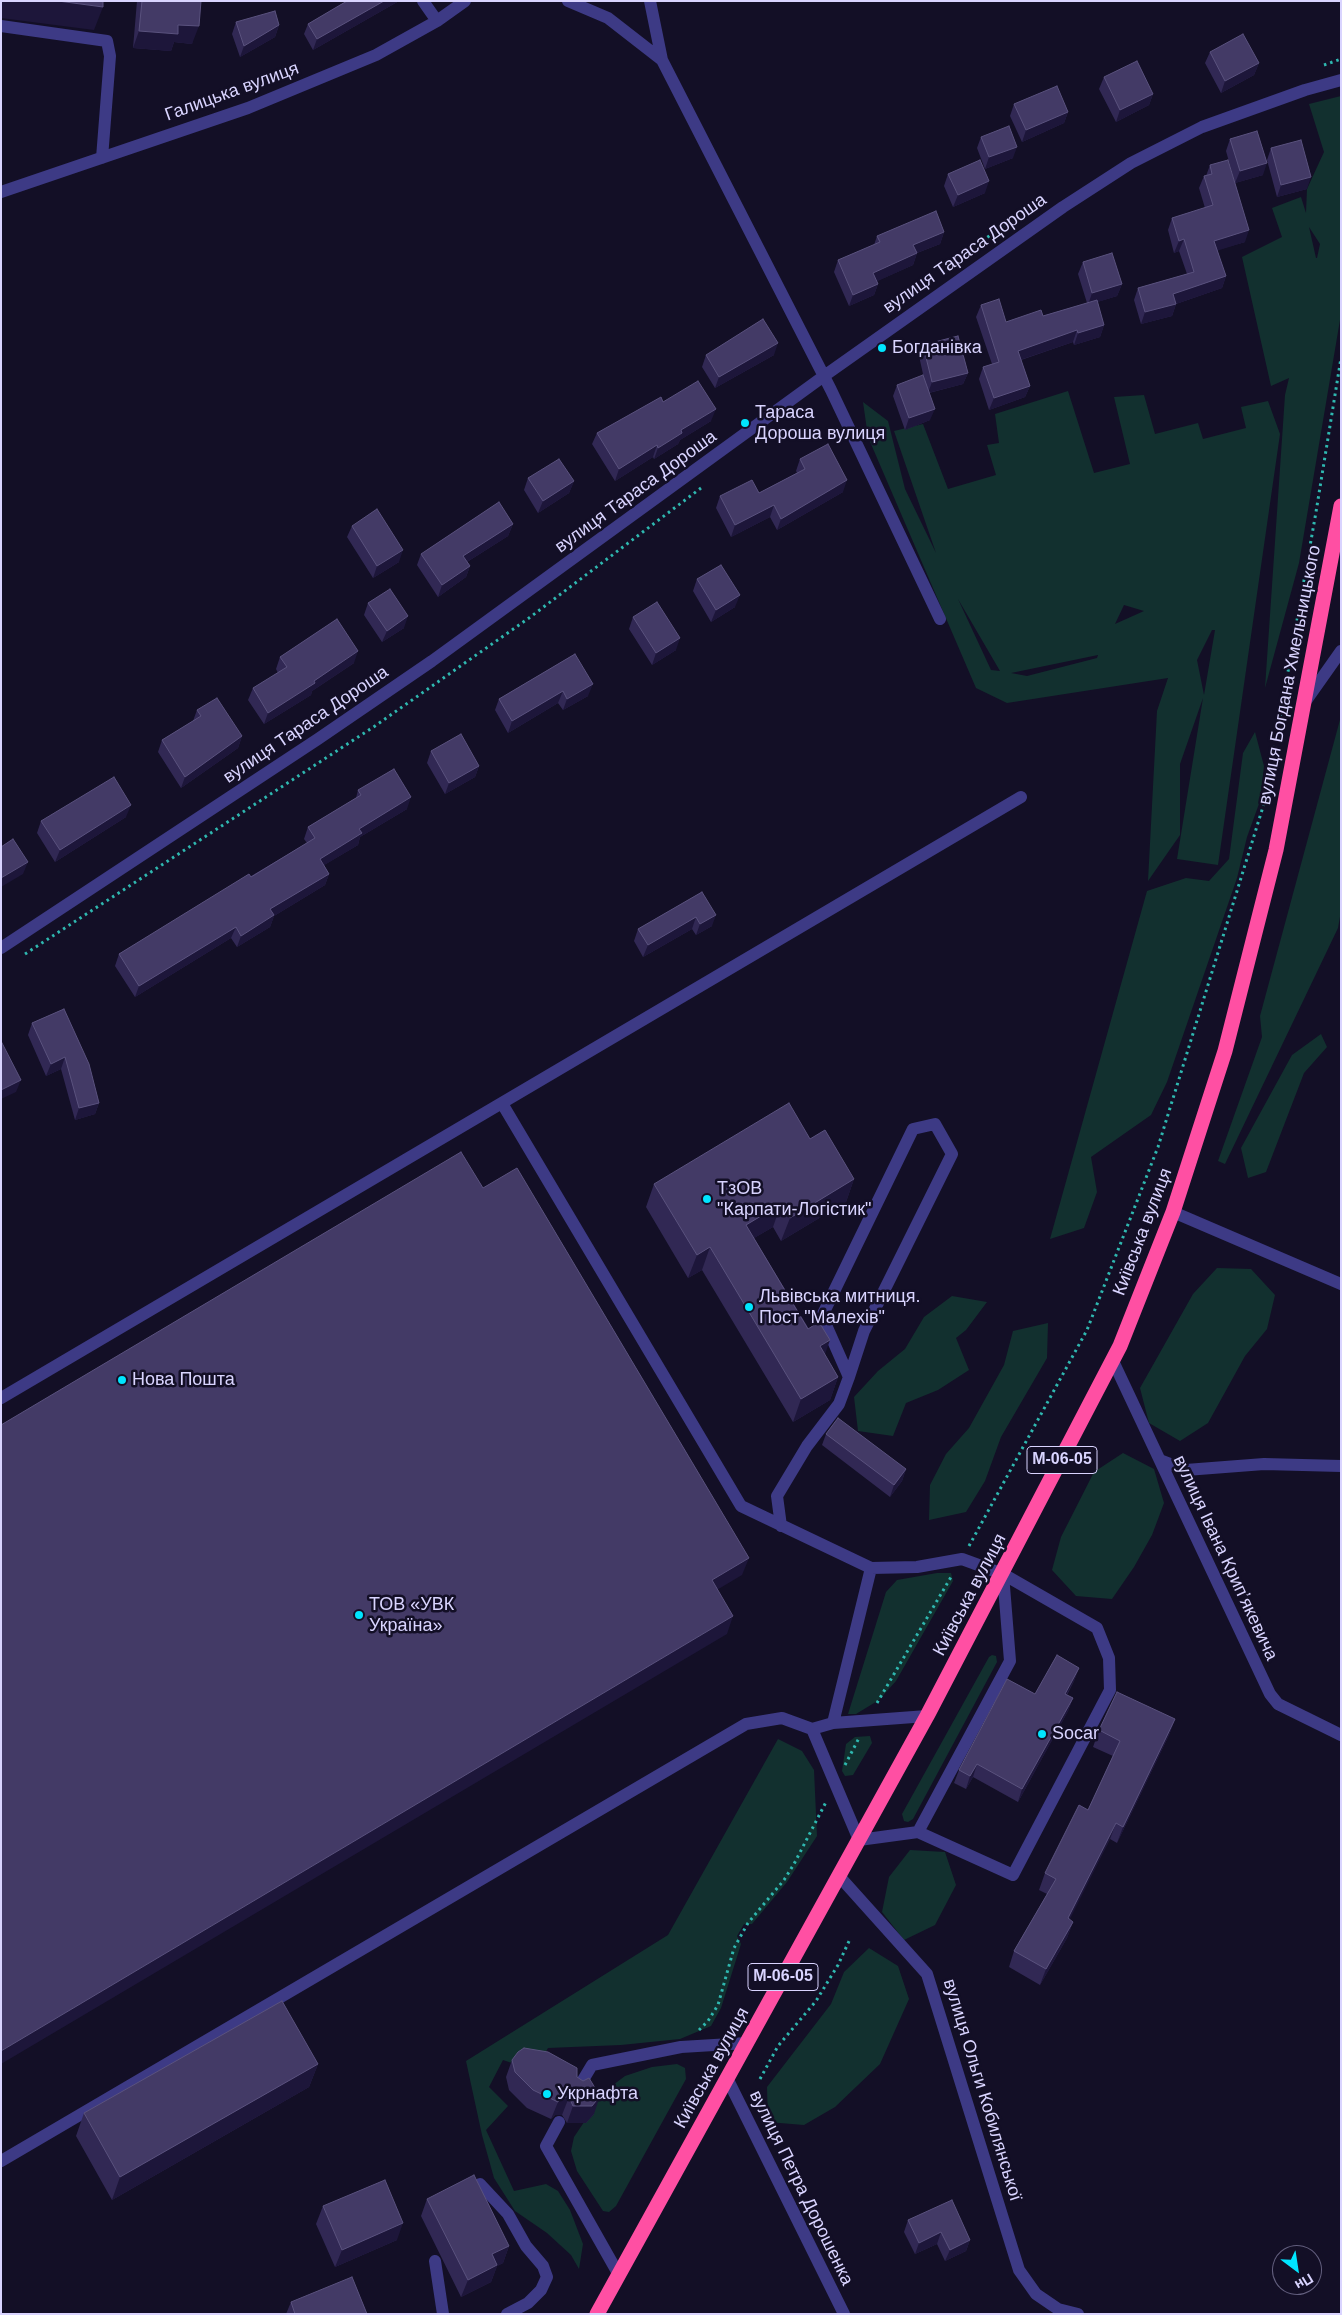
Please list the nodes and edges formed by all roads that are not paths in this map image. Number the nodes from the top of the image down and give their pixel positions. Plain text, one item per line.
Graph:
1 (423, 1) edge
2 (465, 1) edge
3 (568, 1) edge
4 (650, 1) edge
5 (437, 21) junction
6 (1, 26) edge
7 (662, 60) junction
8 (1341, 80) edge
9 (102, 158) junction
10 (1, 192) edge
11 (824, 376) junction
12 (1341, 506) edge
13 (940, 619) dead end
14 (1341, 650) edge
15 (1304, 704) junction
16 (1021, 798) dead end
17 (1276, 850) joint
18 (1, 948) edge
19 (502, 1104) junction
20 (1172, 1212) junction
21 (1341, 1284) edge
22 (1113, 1361) junction
23 (850, 1377) junction
24 (1, 1398) edge
25 (1160, 1460) junction
26 (1341, 1466) edge
27 (781, 1526) junction
28 (871, 1568) junction
29 (1002, 1574) junction
30 (927, 1716) junction
31 (833, 1723) junction
32 (812, 1729) junction
33 (1341, 1735) edge
34 (918, 1832) junction
35 (859, 1840) junction
36 (839, 1876) junction
37 (747, 2043) junction
38 (727, 2078) junction
39 (577, 2090) edge
40 (559, 2122) dead end
41 (1, 2161) edge
42 (480, 2184) edge
43 (435, 2261) dead end
44 (619, 2275) junction
45 (443, 2314) edge
46 (507, 2314) edge
47 (597, 2314) edge
48 (844, 2314) edge
49 (1078, 2314) edge

1 - 5 street
2 - 5 street, Галицька вулиця
3 - 7 street
4 - 7 street
5 - 9 street, Галицька вулиця
6 - 9 street
7 - 11 street
8 - 11 street, вулиця Тараса Дороша
9 - 10 street, Галицька вулиця
11 - 13 street
11 - 18 street, вулиця Тараса Дороша
12 - 15 highway, вулиця Богдана Хмельницького
14 - 15 street
15 - 17 highway, вулиця Богдана Хмельницького
16 - 19 street
17 - 20 highway, Київська вулиця / М-06-05
19 - 24 street
19 - 27 street
20 - 21 street
20 - 22 highway, Київська вулиця / М-06-05
22 - 25 street, вулиця Івана Крипʼякевича
22 - 29 highway, Київська вулиця / М-06-05
23 - 23 street
23 - 27 street
25 - 26 street
25 - 33 street, вулиця Івана Крипʼякевича
27 - 28 street
28 - 29 street
28 - 31 street
29 - 30 highway, Київська вулиця / М-06-05
29 - 34 street
29 - 34 street
30 - 31 street
30 - 35 highway, Київська вулиця / М-06-05
31 - 32 street
32 - 35 street
32 - 41 street
34 - 35 street
35 - 36 highway, Київська вулиця / М-06-05
36 - 37 highway, Київська вулиця / М-06-05
36 - 49 street, вулиця Ольги Кобилянської
37 - 38 highway, Київська вулиця / М-06-05
37 - 39 street
38 - 44 highway, Київська вулиця / М-06-05
38 - 48 street, вулиця Петра Дорошенка
40 - 44 street
42 - 46 street
43 - 45 street
44 - 47 highway, Київська вулиця / М-06-05

